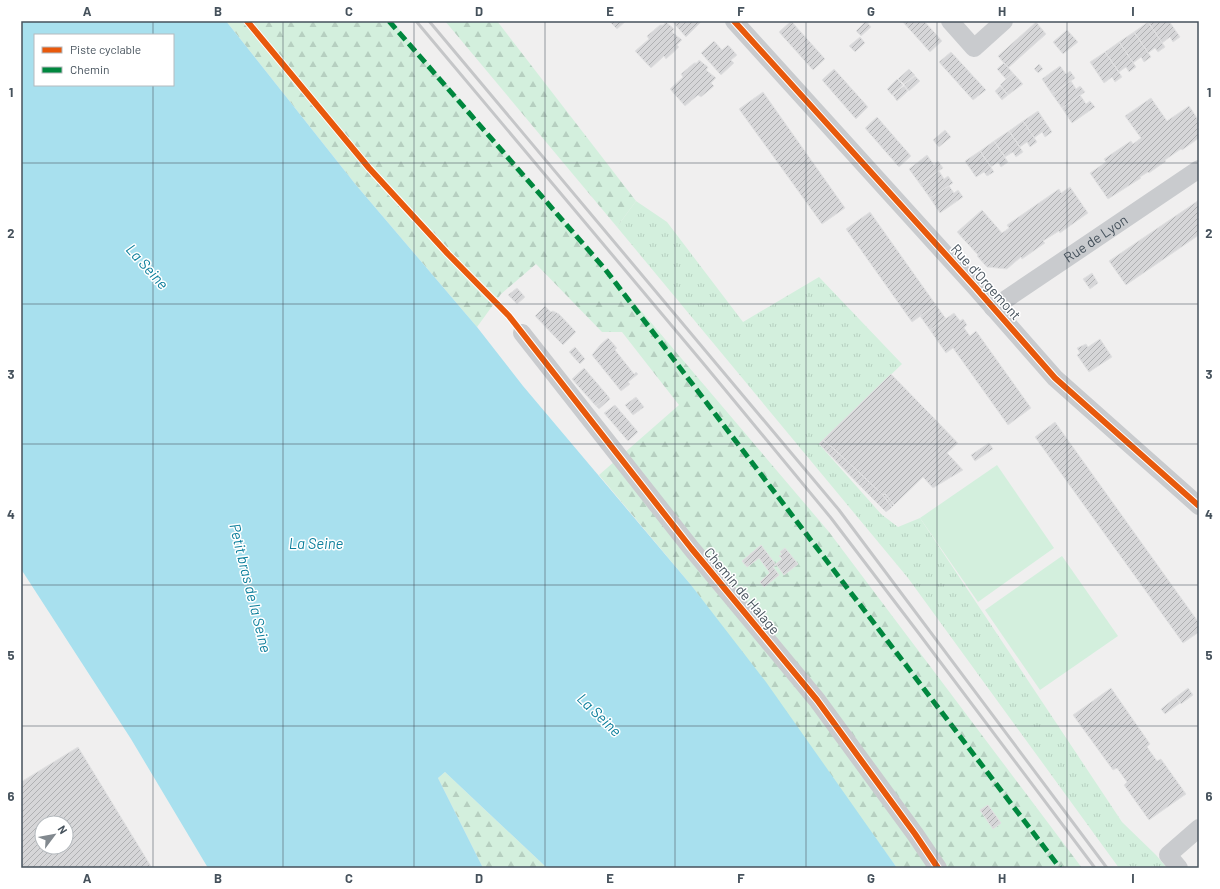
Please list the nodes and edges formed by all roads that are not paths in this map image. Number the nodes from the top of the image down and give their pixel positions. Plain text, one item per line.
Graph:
1 (734, 21) edge
2 (950, 21) edge
3 (1004, 21) edge
4 (1199, 169) edge
5 (993, 308) junction
6 (522, 333) dead end
7 (1199, 506) edge
8 (1199, 828) edge
9 (1174, 861) edge
10 (938, 868) edge

1 - 5 street, Rue d'Orgemont
2 - 3 street
4 - 5 street, Rue de Lyon
5 - 7 street, Rue d'Orgemont
6 - 10 street, Chemin de Halage
8 - 9 street

